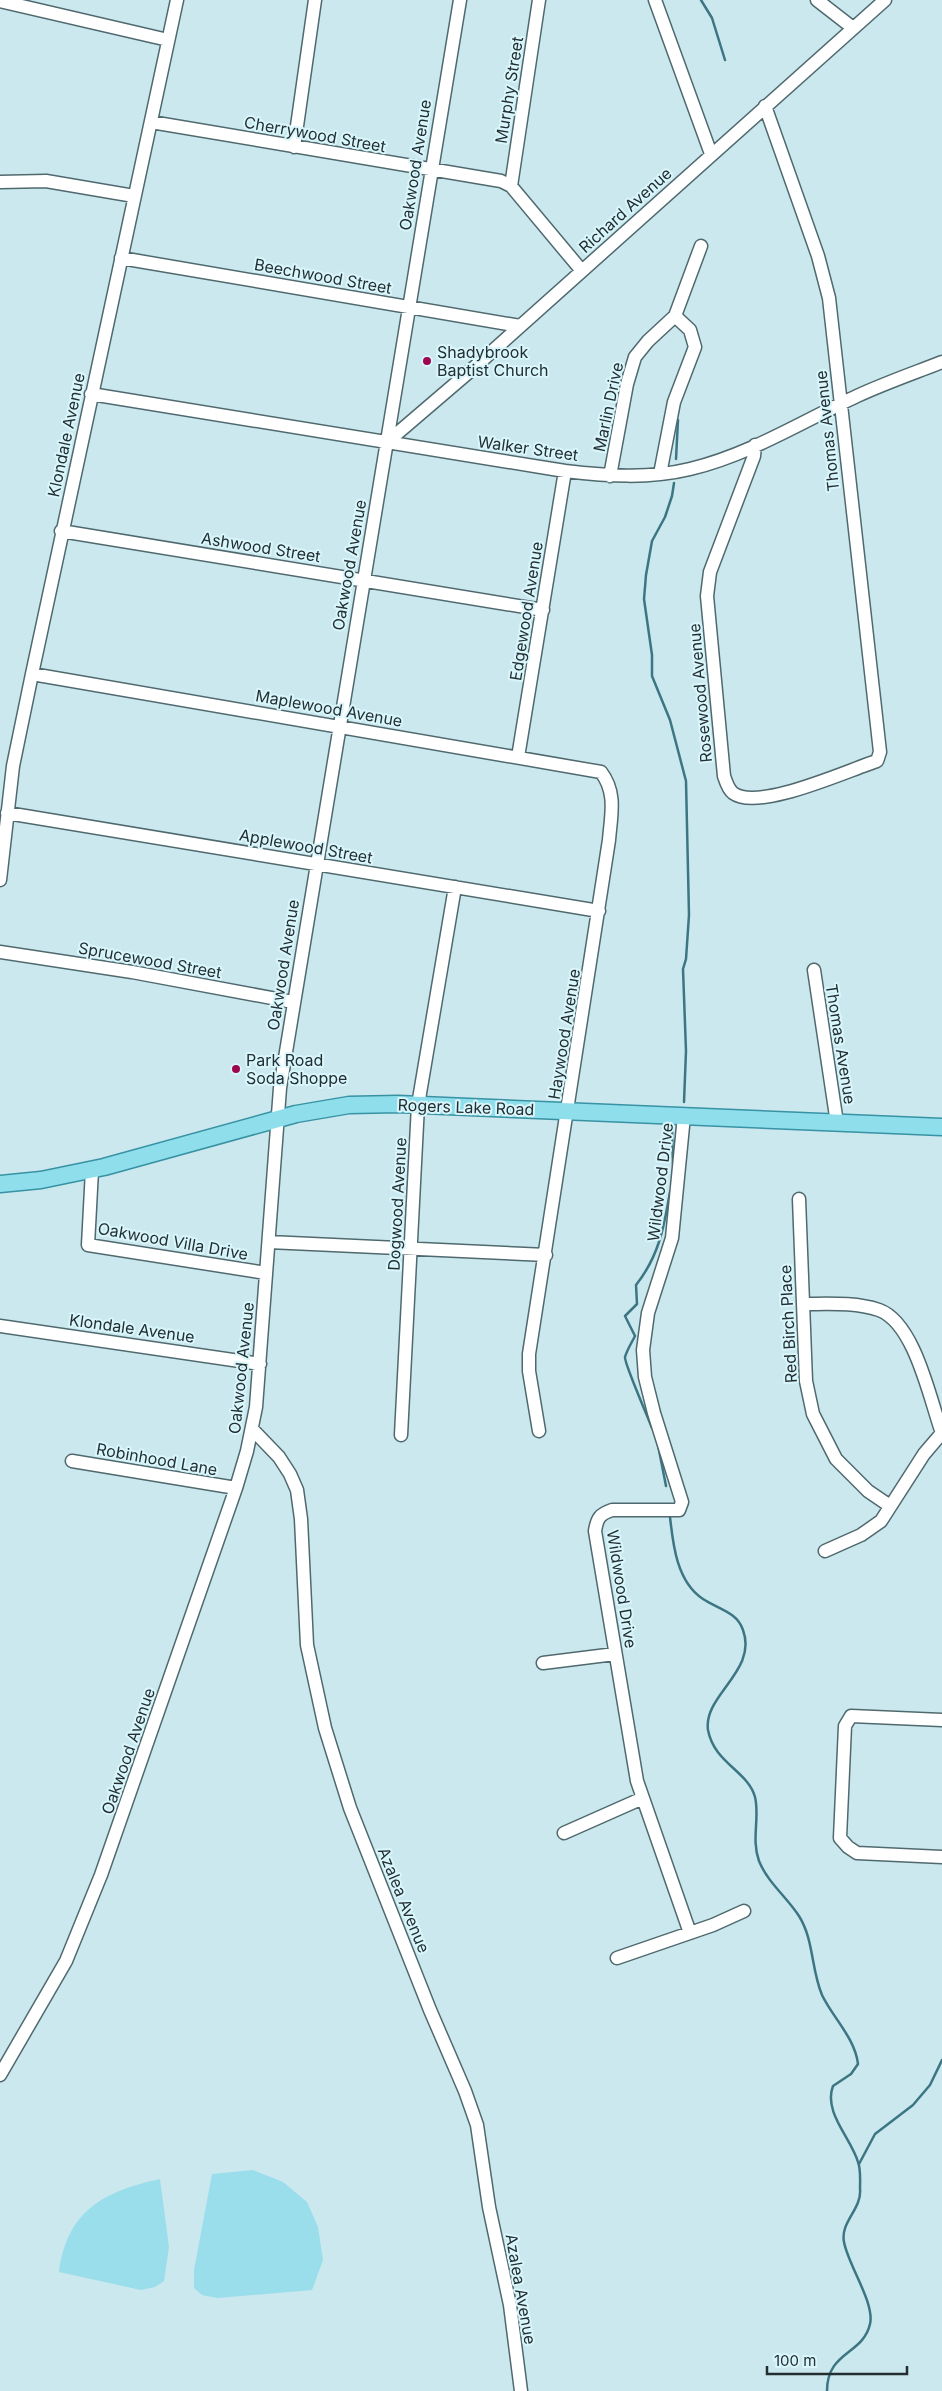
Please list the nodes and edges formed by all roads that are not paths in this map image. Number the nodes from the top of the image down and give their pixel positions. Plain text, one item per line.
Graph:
1 (177, 0) edge
2 (315, 0) edge
3 (460, 0) edge
4 (539, 0) edge
5 (654, 0) edge
6 (817, 0) edge
7 (885, 0) edge
8 (0, 1) edge
9 (35, 4) edge
10 (853, 28) junction
11 (168, 40) junction
12 (765, 106) junction
13 (151, 122) junction
14 (294, 147) junction
15 (711, 154) junction
16 (431, 170) junction
17 (0, 182) edge
18 (511, 186) junction
19 (134, 196) junction
20 (701, 246) dead end
21 (120, 258) junction
22 (582, 271) junction
23 (408, 307) junction
24 (675, 316) junction
25 (520, 326) junction
26 (942, 362) edge
27 (91, 394) junction
28 (840, 404) junction
29 (386, 443) junction
30 (755, 445) junction
31 (565, 470) junction
32 (660, 474) junction
33 (610, 476) junction
34 (61, 531) junction
35 (363, 580) junction
36 (543, 610) junction
37 (32, 674) junction
38 (338, 726) junction
39 (518, 757) junction
40 (877, 761) joint
41 (612, 789) joint
42 (7, 813) junction
43 (316, 864) junction
44 (0, 880) edge
45 (456, 887) junction
46 (599, 911) junction
47 (0, 952) edge
48 (814, 970) dead end
49 (293, 1002) junction
50 (418, 1105) junction
51 (569, 1111) junction
52 (684, 1116) junction
53 (278, 1119) junction
54 (837, 1123) junction
55 (942, 1127) edge
56 (92, 1170) junction
57 (0, 1184) edge
58 (799, 1199) dead end
59 (269, 1242) junction
60 (411, 1248) junction
61 (546, 1255) junction
62 (266, 1273) junction
63 (803, 1304) junction
64 (0, 1326) edge
65 (260, 1364) junction
66 (253, 1430) junction
67 (538, 1431) dead end
68 (942, 1433) edge
69 (401, 1436) dead end
70 (72, 1461) dead end
71 (236, 1488) junction
72 (890, 1506) junction
73 (825, 1552) dead end
74 (615, 1654) junction
75 (543, 1663) dead end
76 (942, 1720) edge
77 (643, 1798) junction
78 (564, 1833) dead end
79 (942, 1857) edge
80 (744, 1911) dead end
81 (690, 1933) junction
82 (617, 1958) dead end
83 (0, 2075) edge
84 (520, 2391) edge

1 - 11 street, Klondale Avenue
2 - 14 street
3 - 16 street, Oakwood Avenue
4 - 18 street, Murphy Street
5 - 15 street
6 - 10 street
7 - 10 street, Richard Avenue
8 - 9 street
9 - 11 street
10 - 12 street, Richard Avenue
11 - 13 street, Klondale Avenue
12 - 15 street, Richard Avenue
12 - 28 street, Thomas Avenue
13 - 14 street, Cherrywood Street
13 - 19 street, Klondale Avenue
14 - 16 street, Cherrywood Street
15 - 22 street, Richard Avenue
16 - 18 street, Cherrywood Street
16 - 23 street, Oakwood Avenue
17 - 19 street
18 - 22 street
19 - 21 street, Klondale Avenue
20 - 24 street, Marlin Drive
21 - 23 street, Beechwood Street
21 - 27 street, Klondale Avenue
22 - 25 street, Richard Avenue
23 - 25 street, Beechwood Street
23 - 29 street, Oakwood Avenue
24 - 32 street
24 - 33 street, Marlin Drive
25 - 29 street, Richard Avenue
26 - 28 street, Walker Street
27 - 29 street, Walker Street
27 - 34 street, Klondale Avenue
28 - 30 street, Walker Street
28 - 40 street, Thomas Avenue
29 - 31 street, Walker Street
29 - 35 street, Oakwood Avenue
30 - 32 street, Walker Street
30 - 40 street, Rosewood Avenue
31 - 33 street, Walker Street
31 - 36 street, Edgewood Avenue
32 - 33 street, Walker Street
34 - 35 street, Ashwood Street
34 - 37 street, Klondale Avenue
35 - 36 street, Ashwood Street
35 - 38 street, Oakwood Avenue
36 - 39 street, Edgewood Avenue
37 - 38 street, Maplewood Avenue
37 - 42 street, Klondale Avenue
38 - 39 street, Maplewood Avenue
38 - 43 street, Oakwood Avenue
39 - 41 street, Maplewood Avenue
41 - 46 street, Haywood Avenue
42 - 43 street, Applewood Street
42 - 44 street, Klondale Avenue
43 - 45 street, Applewood Street
43 - 49 street, Oakwood Avenue
45 - 46 street, Applewood Street
45 - 50 street, Dogwood Avenue
46 - 51 street, Haywood Avenue
47 - 49 street, Sprucewood Street
48 - 54 street, Thomas Avenue
49 - 53 street, Oakwood Avenue
50 - 51 main road, Rogers Lake Road
50 - 53 main road, Rogers Lake Road
50 - 60 street, Dogwood Avenue
51 - 52 main road, Rogers Lake Road
51 - 61 street, Haywood Avenue
52 - 54 main road, Rogers Lake Road
52 - 74 street, Wildwood Drive
53 - 56 main road, Rogers Lake Road
53 - 59 street, Oakwood Avenue
54 - 55 main road, Rogers Lake Road
56 - 57 main road, Rogers Lake Road
56 - 62 street, Oakwood Villa Drive
58 - 63 street, Red Birch Place
59 - 60 street
59 - 62 street, Oakwood Avenue
60 - 61 street
60 - 69 street, Dogwood Avenue
61 - 67 street, Haywood Avenue
62 - 65 street, Oakwood Avenue
63 - 68 street
63 - 72 street, Red Birch Place
64 - 65 street, Klondale Avenue
65 - 66 street, Oakwood Avenue
66 - 71 street, Oakwood Avenue
66 - 84 street, Azalea Avenue
68 - 72 street
70 - 71 street, Robinhood Lane
71 - 83 street, Oakwood Avenue
72 - 73 street
74 - 75 street
74 - 77 street, Wildwood Drive
76 - 79 street
77 - 78 street
77 - 81 street, Wildwood Drive
80 - 81 street
81 - 82 street

